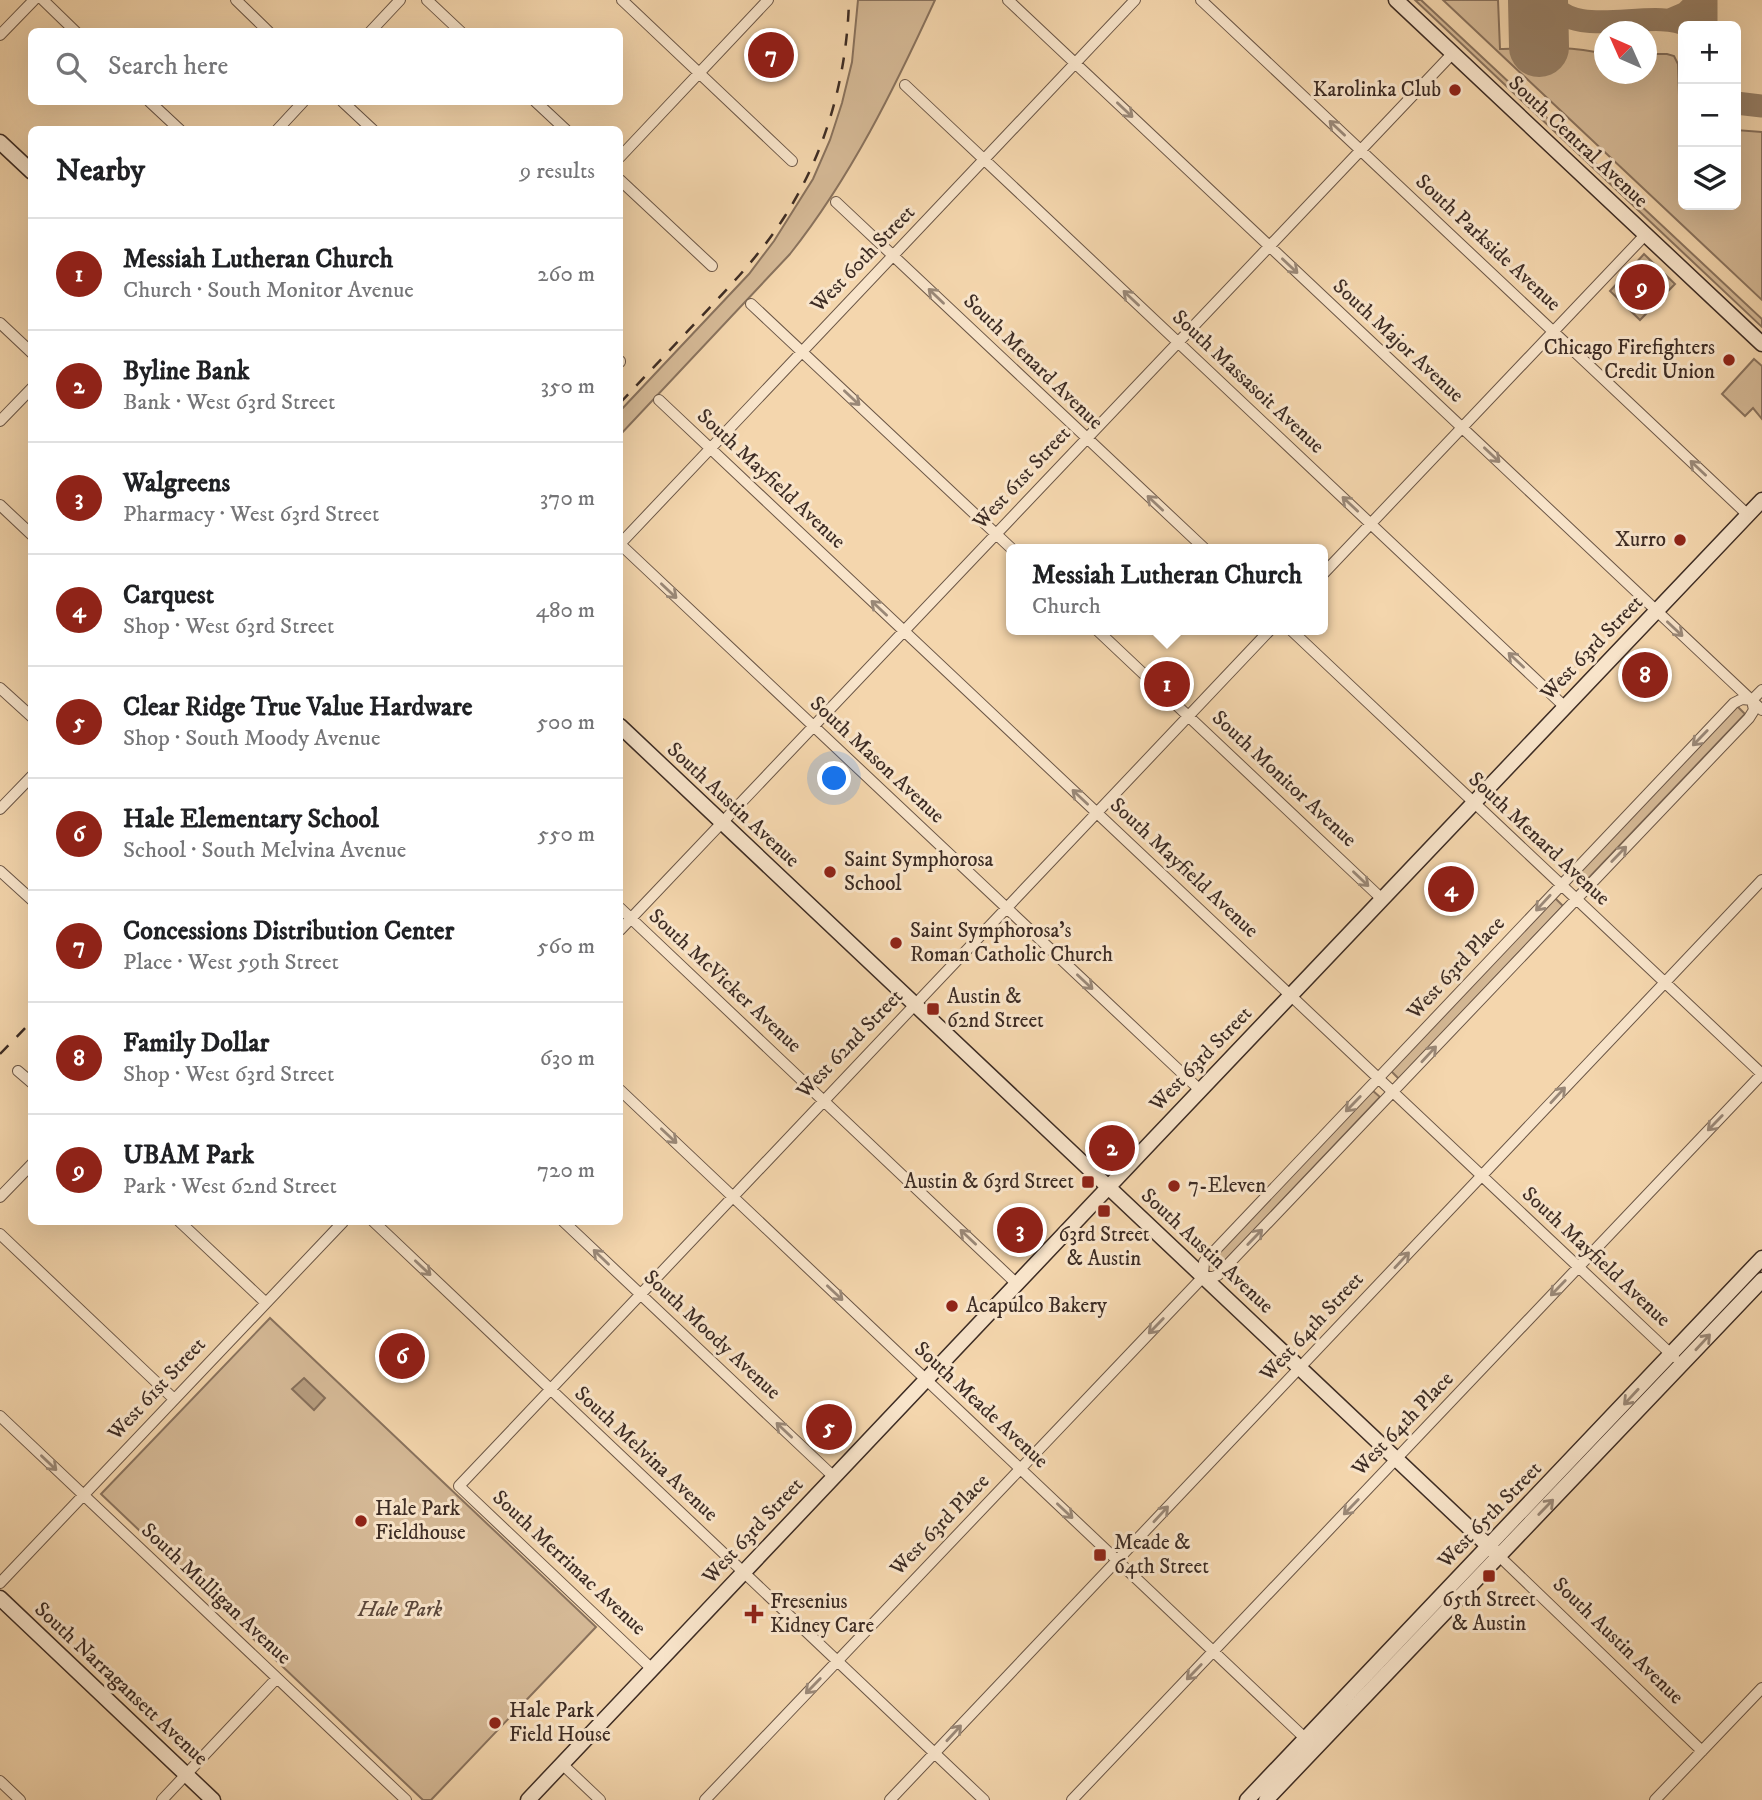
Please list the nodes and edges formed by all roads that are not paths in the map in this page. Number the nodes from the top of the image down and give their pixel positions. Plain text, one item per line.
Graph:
1 (34, 0) edge
2 (43, 0) edge
3 (236, 0) edge
4 (400, 0) edge
5 (427, 0) edge
6 (622, 0) edge
7 (768, 0) edge
8 (1008, 0) edge
9 (1135, 0) edge
10 (1201, 0) edge
11 (1396, 0) edge
12 (72, 28) edge
13 (265, 28) edge
14 (374, 28) edge
15 (457, 28) edge
16 (0, 36) edge
17 (1452, 53) junction
18 (1075, 63) junction
19 (699, 73) junction
20 (905, 85) dead end
21 (153, 105) edge
22 (300, 105) edge
23 (346, 105) edge
24 (539, 105) edge
25 (176, 126) edge
26 (281, 126) edge
27 (369, 126) edge
28 (562, 126) edge
29 (0, 142) edge
30 (1360, 150) junction
31 (623, 154) edge
32 (984, 160) junction
33 (792, 162) dead end
34 (28, 168) edge
35 (623, 183) edge
36 (836, 202) dead end
37 (1646, 234) junction
38 (1269, 246) junction
39 (893, 255) junction
40 (712, 266) dead end
41 (751, 304) dead end
42 (0, 323) edge
43 (1553, 332) junction
44 (1178, 342) junction
45 (1762, 344) edge
46 (28, 349) edge
47 (802, 351) junction
48 (28, 392) edge
49 (659, 400) dead end
50 (0, 421) edge
51 (1462, 428) junction
52 (1086, 439) junction
53 (710, 448) junction
54 (1762, 500) edge
55 (0, 505) edge
56 (1748, 515) junction
57 (1371, 524) junction
58 (28, 531) edge
59 (996, 534) junction
60 (623, 541) edge
61 (1007, 544) edge
62 (1200, 544) edge
63 (623, 547) edge
64 (1328, 569) edge
65 (1657, 611) junction
66 (904, 631) junction
67 (1102, 635) edge
68 (1265, 635) edge
69 (1296, 635) edge
70 (0, 688) edge
71 (1762, 690) edge
72 (1752, 700) junction
73 (1565, 707) junction
74 (1762, 710) edge
75 (28, 714) edge
76 (1188, 716) junction
77 (813, 726) junction
78 (623, 729) edge
79 (28, 780) edge
80 (1474, 803) junction
81 (0, 809) edge
82 (1097, 813) junction
83 (722, 822) junction
84 (0, 871) edge
85 (1762, 880) edge
86 (1561, 885) junction
87 (28, 896) edge
88 (1382, 899) junction
89 (1576, 899) junction
90 (1006, 908) junction
91 (623, 911) edge
92 (631, 918) junction
93 (623, 927) edge
94 (1664, 983) junction
95 (1290, 995) junction
96 (914, 1005) junction
97 (18, 1071) dead end
98 (1762, 1074) edge
99 (1378, 1078) junction
100 (28, 1080) edge
101 (1200, 1090) junction
102 (1393, 1092) junction
103 (623, 1093) edge
104 (823, 1100) junction
105 (28, 1168) edge
106 (1482, 1176) junction
107 (1108, 1188) junction
108 (733, 1196) junction
109 (0, 1197) edge
110 (183, 1225) edge
111 (340, 1225) edge
112 (377, 1225) edge
113 (567, 1225) edge
114 (0, 1234) edge
115 (1762, 1258) edge
116 (1579, 1267) junction
117 (1203, 1277) junction
118 (1762, 1280) edge
119 (1017, 1284) junction
120 (640, 1294) junction
121 (265, 1303) junction
122 (1677, 1359) junction
123 (1300, 1368) junction
124 (926, 1380) junction
125 (550, 1389) junction
126 (174, 1399) junction
127 (0, 1416) edge
128 (1396, 1459) junction
129 (1021, 1469) junction
130 (834, 1477) junction
131 (459, 1486) joint
132 (83, 1495) junction
133 (1494, 1552) junction
134 (1117, 1560) junction
135 (744, 1572) junction
136 (0, 1583) edge
137 (0, 1598) edge
138 (1213, 1651) junction
139 (837, 1661) junction
140 (652, 1669) junction
141 (277, 1678) junction
142 (1762, 1688) edge
143 (1311, 1743) junction
144 (1702, 1751) junction
145 (935, 1753) junction
146 (562, 1764) junction
147 (186, 1774) junction
148 (0, 1781) edge
149 (20, 1800) edge
150 (162, 1800) edge
151 (213, 1800) edge
152 (406, 1800) edge
153 (528, 1800) edge
154 (600, 1800) edge
155 (705, 1800) edge
156 (890, 1800) edge
157 (984, 1800) edge
158 (1072, 1800) edge
159 (1247, 1800) edge
160 (1266, 1800) edge
161 (1655, 1800) edge

1 - 16 street
2 - 12 street
3 - 13 street
4 - 14 street
5 - 15 street
6 - 19 street
7 - 19 street
8 - 18 street, South Major Avenue
9 - 18 street, West 60th Street
30 -> 10 street, South Parkside Avenue
11 - 17 street, South Central Avenue
17 - 30 street, West 61st Street
17 - 37 street, South Central Avenue
18 - 32 street, West 60th Street
18 -> 38 street, South Major Avenue
19 - 31 street
19 - 33 street
20 - 32 street, South Massasoit Avenue
21 - 25 street
22 - 26 street
23 - 27 street
24 - 28 street
29 - 34 street
30 - 38 street, West 61st Street
30 - 43 street, South Parkside Avenue
32 - 39 street, West 60th Street
44 -> 32 street, South Massasoit Avenue
35 - 40 street
36 - 39 street, South Menard Avenue
37 - 43 street
37 - 45 street, South Central Avenue
38 - 44 street, West 61st Street
38 -> 51 street, South Major Avenue
39 - 47 street, West 60th Street
52 -> 39 street, South Menard Avenue
41 - 47 street
42 - 46 street
43 - 51 street
56 -> 43 street, South Parkside Avenue
44 - 52 street, West 61st Street
57 -> 44 street, South Massasoit Avenue
47 - 53 street, West 60th Street
47 -> 59 street
48 - 50 street
49 - 53 street, South Mayfield Avenue
51 - 57 street
51 -> 65 street, South Major Avenue
52 - 59 street, West 61st Street
62 -> 52 street, South Menard Avenue
53 - 60 street, West 60th Street
66 -> 53 street, South Mayfield Avenue
54 - 56 street, West 63rd Street
55 - 58 street
56 - 65 street, West 63rd Street
57 - 64 street
73 -> 57 street, South Massasoit Avenue
59 - 61 street
59 - 66 street, West 61st Street
63 -> 77 street, South Mason Avenue
65 -> 72 street, South Major Avenue
65 - 73 street, West 63rd Street
66 - 77 street, West 61st Street
82 -> 66 street, South Mayfield Avenue
67 - 76 street, South Monitor Avenue
68 - 76 street, West 62nd Street
69 - 80 street, South Menard Avenue
70 - 75 street
71 - 72 street, West 63rd Place
72 - 74 street, South Major Avenue
72 -> 86 street, West 63rd Place
89 -> 72 street, West 63rd Place
73 - 80 street, West 63rd Street
76 - 82 street, West 62nd Street
76 -> 88 street, South Monitor Avenue
77 - 83 street, West 61st Street
77 - 90 street, South Mason Avenue
78 - 83 street, South Austin Avenue
79 - 81 street
80 - 86 street, South Menard Avenue
80 - 88 street, West 63rd Street
82 - 90 street, West 62nd Street
82 - 95 street, South Mayfield Avenue
83 - 92 street, West 61st Street
83 - 96 street, South Austin Avenue
84 - 87 street
85 - 94 street, West 64th Street
86 - 89 street, South Menard Avenue
86 -> 99 street, West 63rd Place
88 - 95 street, West 63rd Street
89 - 94 street, South Menard Avenue
102 -> 89 street, West 63rd Place
90 - 96 street, West 62nd Street
90 -> 101 street, South Mason Avenue
91 - 92 street, South McVicker Avenue
92 - 93 street, West 61st Street
92 - 104 street, South McVicker Avenue
94 - 98 street, South Menard Avenue
106 -> 94 street, West 64th Street
95 - 99 street, South Mayfield Avenue
95 - 101 street, West 63rd Street
96 - 104 street, West 62nd Street
96 - 107 street, South Austin Avenue
97 - 100 street
98 -> 116 street, West 64th Place
99 - 102 street, South Mayfield Avenue
99 -> 117 street, West 63rd Place
101 - 107 street, West 63rd Street
102 - 106 street, South Mayfield Avenue
117 -> 102 street, West 63rd Place
103 -> 108 street, South Meade Avenue
104 - 108 street, West 62nd Street
119 -> 104 street, South McVicker Avenue
105 - 109 street
106 - 116 street, South Mayfield Avenue
123 -> 106 street, West 64th Street
107 - 117 street, South Austin Avenue
107 - 119 street, West 63rd Street
108 - 120 street, West 62nd Street
108 -> 124 street, South Meade Avenue
110 - 121 street
111 - 121 street, West 61st Street
112 -> 125 street, South Melvina Avenue
120 -> 113 street, South Moody Avenue
114 - 126 street
115 - 122 street, West 65th Street
116 - 122 street, South Mayfield Avenue
116 -> 128 street, West 64th Place
117 - 123 street, South Austin Avenue
117 -> 129 street, West 63rd Place
122 -> 118 street, West 65th Street
119 - 124 street, West 63rd Street
120 - 125 street, West 62nd Street
130 -> 120 street, South Moody Avenue
121 - 126 street, West 61st Street
122 - 133 street, West 65th Street
123 - 128 street, South Austin Avenue
134 -> 123 street, West 64th Street
124 - 129 street, South Meade Avenue
124 - 130 street, West 63rd Street
125 - 131 street, West 62nd Street
125 - 135 street, South Melvina Avenue
126 - 132 street, West 61st Street
127 -> 132 street, South Mulligan Avenue
128 - 133 street, South Austin Avenue
128 -> 138 street, West 64th Place
129 -> 134 street, South Meade Avenue
129 - 139 street, West 63rd Place
130 - 135 street, West 63rd Street
131 - 140 street, South Merrimac Avenue
132 - 136 street, West 61st Street
132 - 141 street, South Mulligan Avenue
133 - 143 street, West 65th Street
133 - 144 street, South Austin Avenue
134 - 138 street, South Meade Avenue
145 -> 134 street, West 64th Street
135 - 139 street, South Melvina Avenue
135 - 140 street, West 63rd Street
137 - 147 street, South Narragansett Avenue
138 - 143 street, South Meade Avenue
138 -> 158 street, West 64th Place
139 - 145 street, South Melvina Avenue
139 -> 155 street, West 63rd Place
140 - 146 street, West 63rd Street
141 - 147 street
141 - 152 street, South Mulligan Avenue
142 - 144 street
143 - 159 street, West 65th Street
143 - 160 street, West 65th Street
144 - 161 street
145 - 156 street, West 64th Street
145 - 157 street, South Melvina Avenue
146 - 153 street, West 63rd Street
146 - 154 street
147 - 150 street
147 - 151 street, South Narragansett Avenue
148 - 149 street

